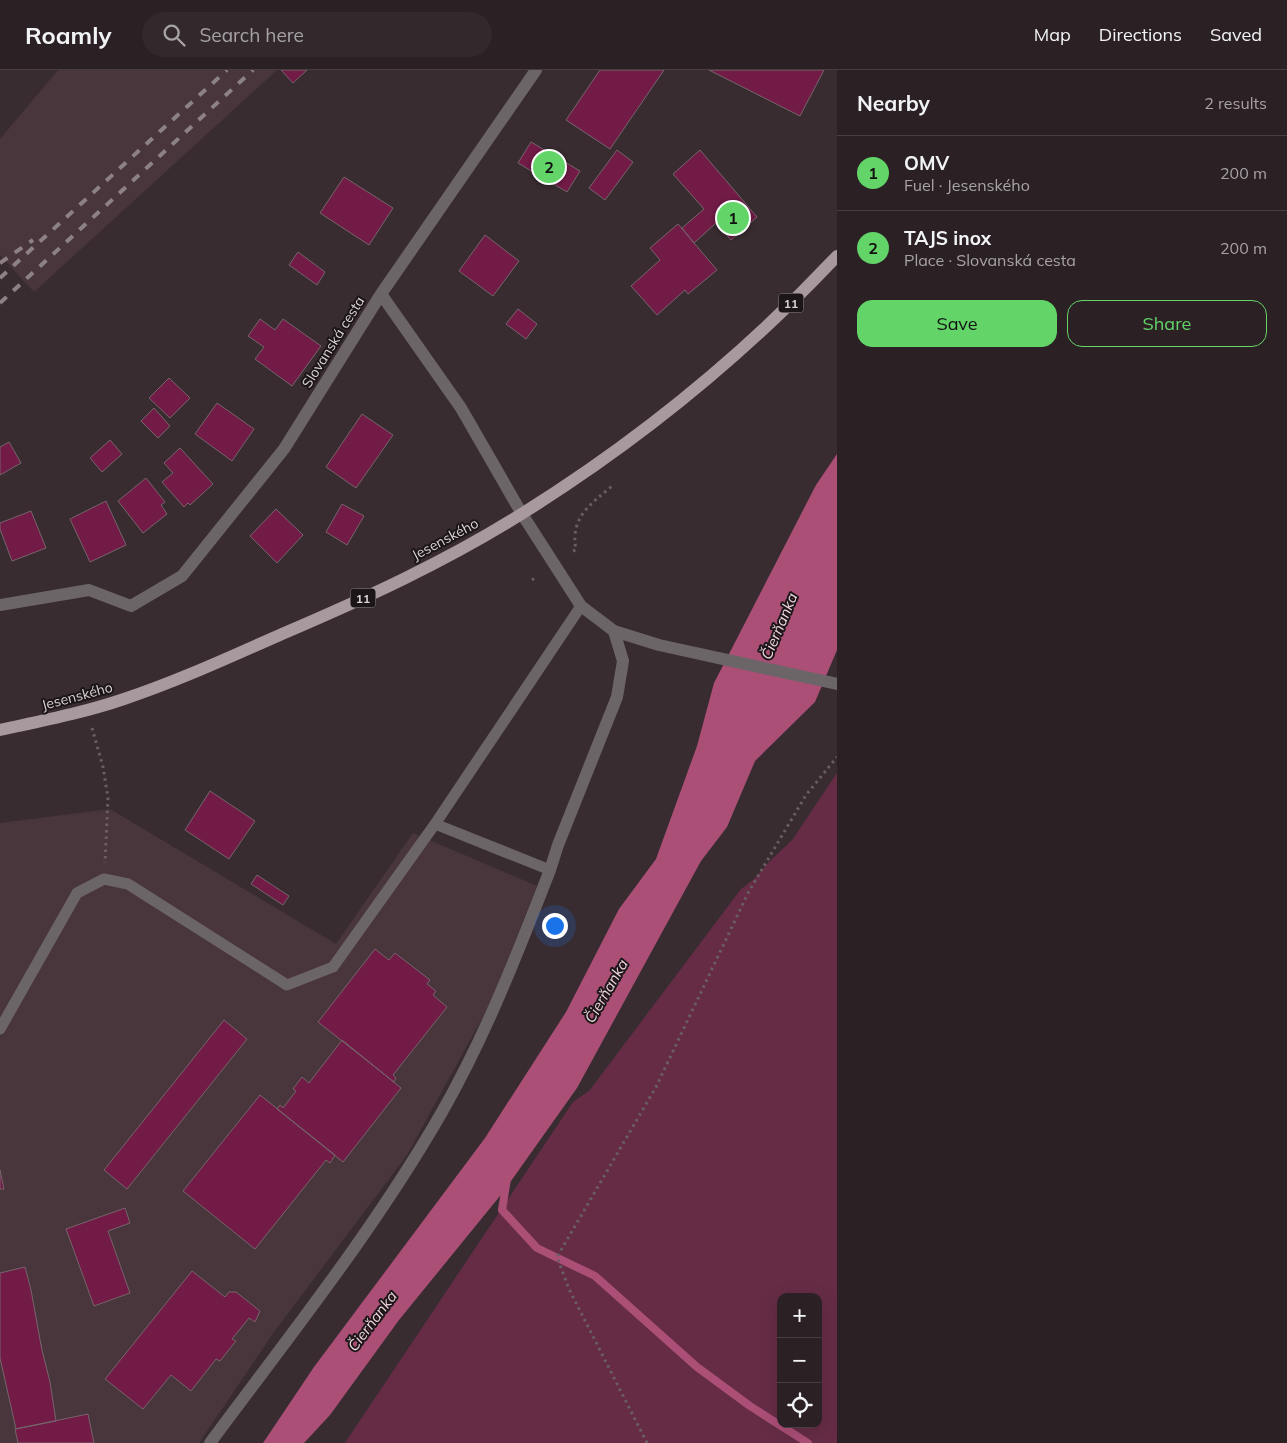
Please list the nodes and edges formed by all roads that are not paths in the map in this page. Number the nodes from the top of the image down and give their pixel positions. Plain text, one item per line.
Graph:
1 (536, 70) edge
2 (837, 256) edge
3 (381, 294) junction
4 (522, 514) junction
5 (0, 605) edge
6 (581, 606) junction
7 (614, 631) junction
8 (835, 684) edge
9 (0, 730) edge
10 (435, 824) junction
11 (550, 870) junction
12 (0, 1029) edge
13 (210, 1443) edge

1 - 3 street, Slovanská cesta
2 - 4 main road, Jesenského / 11
3 - 4 street
3 - 5 street, Slovanská cesta
4 - 6 street
4 - 9 main road, Jesenského / 11
6 - 7 street
6 - 10 lane
7 - 8 street
7 - 11 street
10 - 11 lane
10 - 12 lane
11 - 13 street

